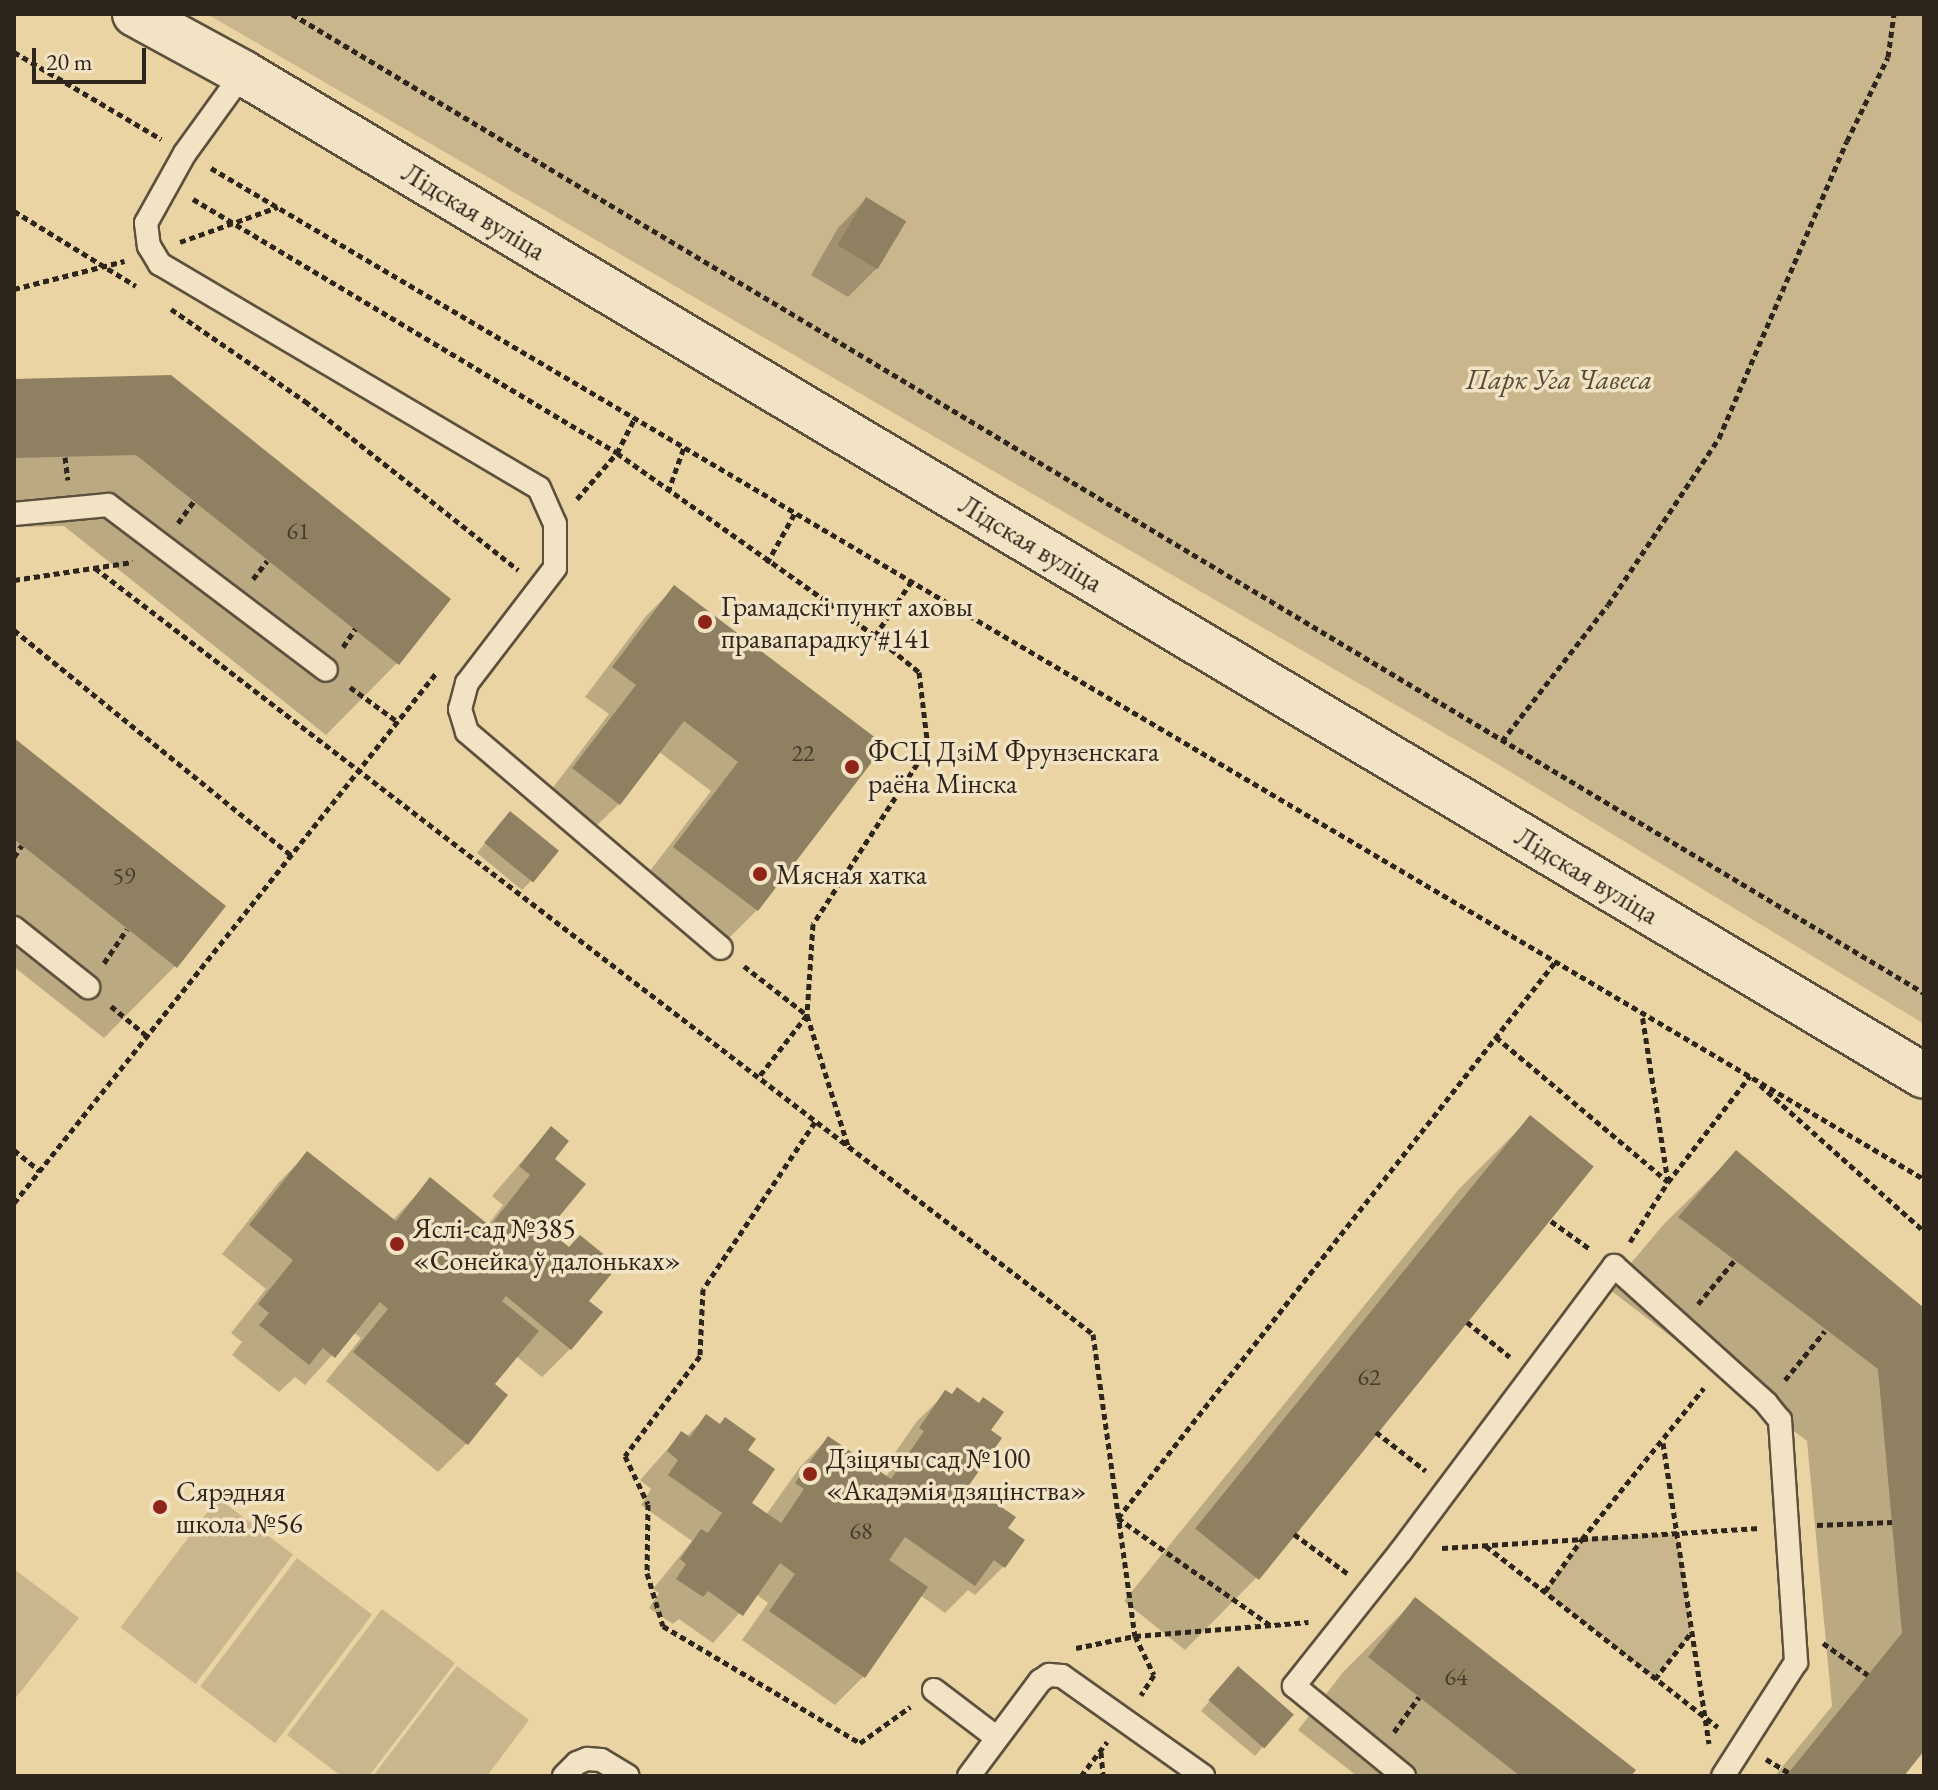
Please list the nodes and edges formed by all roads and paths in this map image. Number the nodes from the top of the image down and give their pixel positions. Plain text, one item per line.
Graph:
1 (135, 14) edge
2 (292, 14) edge
3 (1894, 14) edge
4 (14, 52) edge
5 (243, 73) junction
6 (185, 153) junction
7 (168, 183) junction
8 (278, 207) junction
9 (14, 211) edge
10 (233, 224) junction
11 (153, 251) junction
12 (109, 267) junction
13 (14, 289) edge
14 (148, 294) dead end
15 (161, 303) dead end
16 (635, 418) junction
17 (684, 447) junction
18 (617, 453) junction
19 (668, 492) junction
20 (795, 513) junction
21 (14, 514) edge
22 (555, 524) junction
23 (177, 555) junction
24 (767, 563) junction
25 (95, 568) junction
26 (519, 570) junction
27 (14, 580) edge
28 (509, 582) dead end
29 (911, 582) junction
30 (14, 630) edge
31 (875, 636) junction
32 (444, 663) dead end
33 (326, 670) joint
34 (398, 722) junction
35 (1502, 741) junction
36 (357, 772) junction
37 (22, 845) dead end
38 (291, 855) junction
39 (14, 857) edge
40 (14, 928) edge
41 (127, 929) dead end
42 (721, 948) joint
43 (1555, 962) junction
44 (88, 987) junction
45 (1924, 993) edge
46 (1642, 1013) junction
47 (807, 1015) junction
48 (147, 1036) junction
49 (1496, 1037) junction
50 (1750, 1076) junction
51 (1924, 1076) edge
52 (758, 1078) junction
53 (815, 1122) junction
54 (848, 1147) junction
55 (14, 1150) edge
56 (40, 1171) junction
57 (1924, 1179) edge
58 (1668, 1182) junction
59 (14, 1203) edge
60 (1551, 1221) dead end
61 (1924, 1231) edge
62 (1734, 1261) dead end
63 (1614, 1266) junction
64 (1467, 1322) dead end
65 (1680, 1326) junction
66 (1825, 1331) dead end
67 (1723, 1364) junction
68 (1533, 1375) junction
69 (1766, 1403) junction
70 (1376, 1432) dead end
71 (1663, 1443) junction
72 (1448, 1488) junction
73 (1118, 1518) junction
74 (1892, 1522) dead end
75 (1789, 1526) junction
76 (1677, 1533) junction
77 (1294, 1534) dead end
78 (1582, 1539) junction
79 (1486, 1545) junction
80 (1401, 1551) junction
81 (1369, 1589) junction
82 (1545, 1591) junction
83 (1345, 1619) junction
84 (1796, 1623) junction
85 (1270, 1625) junction
86 (1692, 1632) junction
87 (1135, 1636) junction
88 (1049, 1675) junction
89 (1868, 1675) dead end
90 (1655, 1679) junction
91 (934, 1690) joint
92 (1419, 1697) dead end
93 (1124, 1719) junction
94 (1705, 1719) junction
95 (997, 1738) junction
96 (1743, 1745) junction
97 (1709, 1747) dead end
98 (1378, 1756) junction
99 (564, 1776) edge
100 (628, 1776) edge
101 (969, 1776) edge
102 (1081, 1776) edge
103 (1103, 1776) edge
104 (1203, 1776) edge
105 (1404, 1776) edge
106 (1723, 1776) edge

1 - 5 main road, Лідская вуліца
2 - 35 path
3 - 35 path
4 - 6 path
5 - 6 lane
5 - 51 main road, Лідская вуліца
6 - 7 lane
6 - 8 path
7 - 10 path
7 - 11 lane
8 - 10 path
8 - 16 path
9 - 12 path
10 - 11 path
10 - 18 path
11 - 12 path
11 - 22 lane
12 - 13 path
12 - 14 path
15 - 26 path
16 - 17 path
16 - 18 path
17 - 19 path
17 - 20 path
18 - 19 path
18 - 22 path
19 - 24 path
20 - 24 path
20 - 29 path
21 - 23 lane
22 - 26 path
22 - 42 lane
23 - 25 path
23 - 33 lane
24 - 31 path
25 - 27 path
25 - 36 path
26 - 28 path
29 - 31 path
29 - 43 path
30 - 38 path
31 - 47 path
32 - 34 path
33 - 34 path
34 - 36 path
35 - 45 path
36 - 38 path
36 - 52 path
37 - 39 path
38 - 48 path
40 - 44 lane
41 - 44 path
42 - 47 path
43 - 46 path
43 - 49 path
44 - 48 path
46 - 50 path
46 - 58 path
47 - 52 path
47 - 54 path
48 - 56 path
49 - 58 path
49 - 73 path
50 - 57 path
50 - 58 path
50 - 61 path
52 - 53 path
53 - 54 path
53 - 91 path
54 - 73 path
55 - 56 path
56 - 59 path
58 - 63 path
60 - 63 path
62 - 65 path
63 - 65 lane
63 - 68 lane
64 - 68 path
65 - 67 lane
66 - 69 path
67 - 69 lane
67 - 71 path
68 - 72 lane
69 - 75 lane
70 - 72 path
71 - 76 path
71 - 78 path
72 - 80 lane
73 - 85 path
73 - 87 path
74 - 75 path
75 - 76 path
75 - 84 lane
76 - 78 path
76 - 86 path
77 - 81 path
78 - 79 path
78 - 82 path
79 - 80 path
79 - 82 path
80 - 81 lane
81 - 83 lane
82 - 90 path
83 - 85 path
83 - 98 lane
84 - 89 path
84 - 96 lane
85 - 87 path
86 - 90 path
86 - 94 path
87 - 88 path
87 - 93 path
88 - 93 lane
88 - 95 lane
90 - 94 path
91 - 95 lane
92 - 98 path
93 - 104 lane
94 - 96 path
94 - 97 path
95 - 101 lane
96 - 106 lane
98 - 105 lane
99 - 100 lane
102 - 103 path

